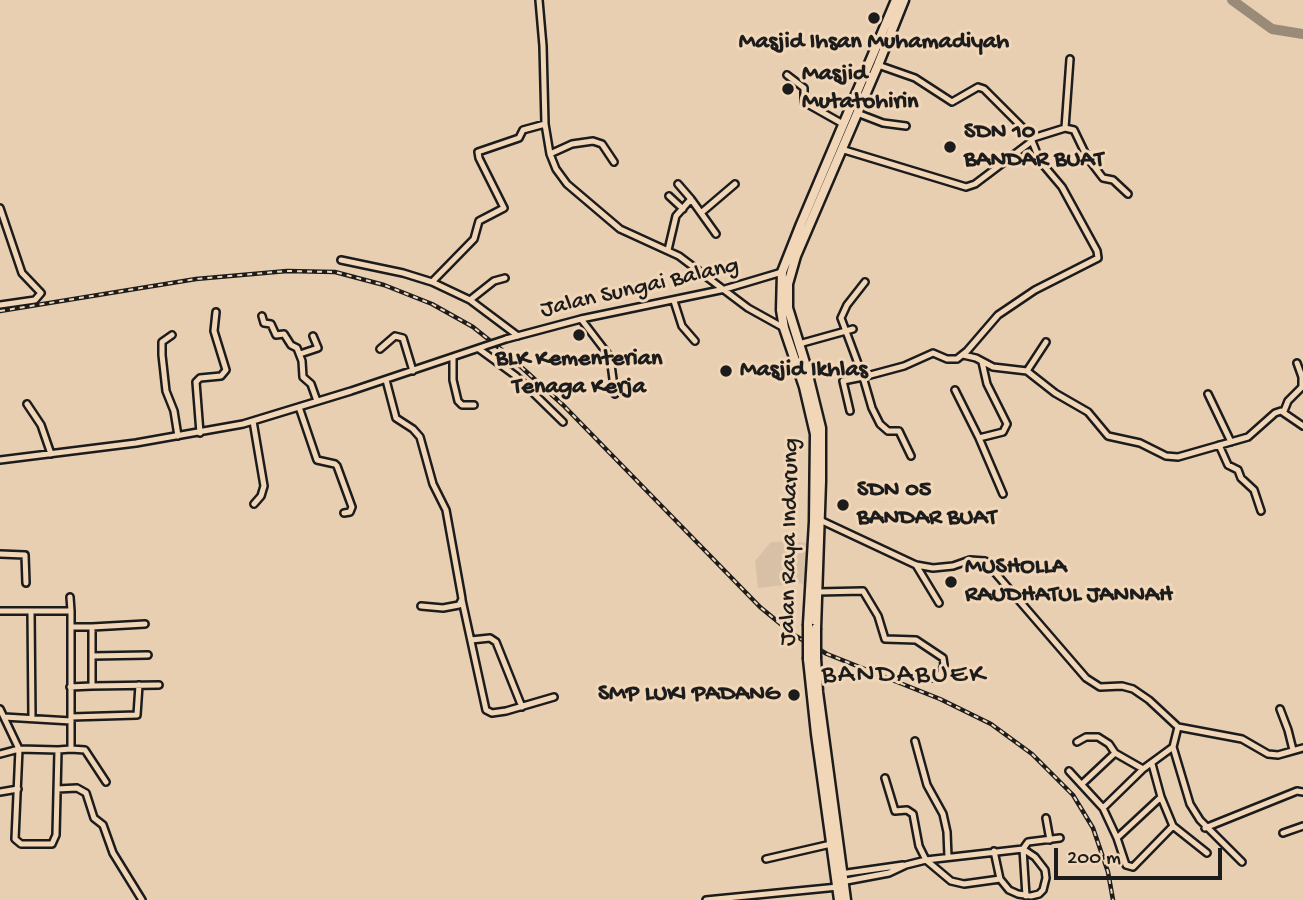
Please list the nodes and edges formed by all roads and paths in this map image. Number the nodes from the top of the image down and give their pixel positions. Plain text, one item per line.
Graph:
1 (539, 0) edge
2 (896, 0) edge
3 (904, 0) edge
4 (1070, 60) dead end
5 (878, 65) junction
6 (787, 75) dead end
7 (857, 113) junction
8 (545, 124) junction
9 (843, 124) junction
10 (906, 126) dead end
11 (1065, 128) junction
12 (1033, 139) junction
13 (841, 149) junction
14 (550, 154) junction
15 (614, 162) dead end
16 (678, 184) dead end
17 (735, 184) dead end
18 (1128, 194) dead end
19 (669, 196) dead end
20 (691, 199) junction
21 (0, 208) edge
22 (683, 209) junction
23 (701, 213) junction
24 (716, 234) dead end
25 (668, 250) junction
26 (341, 260) dead end
27 (782, 272) junction
28 (505, 278) dead end
29 (432, 282) junction
30 (864, 282) dead end
31 (725, 289) junction
32 (470, 300) junction
33 (674, 300) junction
34 (0, 304) edge
35 (216, 312) dead end
36 (262, 316) dead end
37 (581, 319) junction
38 (784, 328) junction
39 (853, 329) dead end
40 (845, 332) junction
41 (172, 335) dead end
42 (313, 335) dead end
43 (518, 336) junction
44 (695, 341) dead end
45 (1046, 342) dead end
46 (799, 344) junction
47 (482, 347) junction
48 (380, 349) dead end
49 (300, 354) junction
50 (963, 355) junction
51 (453, 357) junction
52 (982, 362) junction
53 (1297, 363) dead end
54 (413, 371) junction
55 (1027, 371) junction
56 (863, 377) junction
57 (386, 380) junction
58 (955, 390) dead end
59 (615, 394) dead end
60 (1208, 394) dead end
61 (317, 401) junction
62 (27, 404) dead end
63 (474, 405) dead end
64 (299, 407) junction
65 (850, 411) dead end
66 (1284, 411) junction
67 (253, 421) junction
68 (563, 422) dead end
69 (1303, 426) edge
70 (200, 433) junction
71 (178, 436) junction
72 (979, 438) junction
73 (1231, 442) junction
74 (1219, 445) junction
75 (51, 454) junction
76 (911, 456) dead end
77 (0, 460) edge
78 (1003, 494) dead end
79 (254, 504) dead end
80 (1261, 511) dead end
81 (344, 513) dead end
82 (820, 520) junction
83 (0, 554) edge
84 (916, 565) junction
85 (26, 583) dead end
86 (70, 597) dead end
87 (814, 597) junction
88 (462, 599) junction
89 (939, 603) dead end
90 (421, 606) dead end
91 (0, 611) edge
92 (32, 611) junction
93 (71, 611) junction
94 (145, 624) dead end
95 (71, 626) junction
96 (92, 626) junction
97 (471, 640) junction
98 (148, 655) dead end
99 (92, 656) junction
100 (921, 673) dead end
101 (92, 685) junction
102 (139, 685) junction
103 (159, 685) dead end
104 (70, 687) junction
105 (554, 697) dead end
106 (522, 707) junction
107 (0, 709) edge
108 (1280, 709) dead end
109 (4, 717) junction
110 (32, 718) junction
111 (71, 719) junction
112 (1178, 727) junction
113 (915, 741) dead end
114 (1077, 742) dead end
115 (1173, 747) junction
116 (1302, 748) edge
117 (19, 749) junction
118 (71, 749) junction
119 (58, 750) junction
120 (1293, 750) junction
121 (1115, 752) junction
122 (0, 754) edge
123 (1303, 755) edge
124 (1152, 764) junction
125 (824, 765) junction
126 (1143, 769) junction
127 (1069, 771) dead end
128 (886, 778) dead end
129 (106, 782) dead end
130 (1082, 785) junction
131 (18, 789) junction
132 (57, 789) junction
133 (0, 792) edge
134 (1303, 792) edge
135 (1161, 797) junction
136 (1103, 808) junction
137 (1046, 818) dead end
138 (1173, 826) junction
139 (1303, 826) edge
140 (1205, 828) junction
141 (1283, 833) dead end
142 (1060, 838) dead end
143 (1117, 838) junction
144 (1050, 840) junction
145 (831, 844) junction
146 (1023, 849) junction
147 (994, 851) junction
148 (1207, 853) dead end
149 (948, 857) junction
150 (766, 859) dead end
151 (926, 860) junction
152 (1242, 862) dead end
153 (1000, 879) junction
154 (840, 881) junction
155 (1026, 896) junction
156 (142, 900) edge
157 (706, 900) edge
158 (839, 900) edge
159 (846, 900) edge

1 - 8 street
2 - 9 highway, Jalan Raya Indarung
3 - 5 highway, Jalan Raya Indarung
4 - 11 street
5 - 7 highway, Jalan Raya Indarung
5 - 12 street
6 - 9 street
7 - 10 street
7 - 13 highway, Jalan Raya Indarung
8 - 14 street
8 - 29 street
9 - 27 highway, Jalan Raya Indarung
11 - 12 street
11 - 18 street
12 - 13 street
12 - 50 street
13 - 46 highway, Jalan Raya Indarung
14 - 15 street
14 - 25 street
16 - 20 street
17 - 23 street
19 - 22 street
20 - 22 street
20 - 23 street
21 - 34 street
22 - 25 street
23 - 24 street
25 - 31 street
26 - 29 street
27 - 31 street, Jalan Sungai Balang
27 - 38 highway, Jalan Raya Indarung
28 - 32 street
29 - 32 street
30 - 40 street
31 - 33 street, Jalan Sungai Balang
31 - 38 street
32 - 43 street
33 - 37 street, Jalan Sungai Balang
33 - 44 street
35 - 70 street
36 - 49 street
37 - 43 street, Jalan Sungai Balang
37 - 59 street
38 - 87 highway, Jalan Raya Indarung
39 - 40 street
40 - 46 street
40 - 56 street
41 - 71 street
42 - 49 street
43 - 47 street, Jalan Sungai Balang, bridge
45 - 55 street
46 - 82 highway, Jalan Raya Indarung
47 - 51 street, Jalan Sungai Balang
47 - 68 street
48 - 54 street
49 - 61 street
50 - 52 street
50 - 56 street
51 - 54 street, Jalan Sungai Balang
51 - 63 street
52 - 55 street
52 - 72 street
53 - 66 street
54 - 57 street, Jalan Sungai Balang
55 - 74 street
56 - 65 street
56 - 76 street
57 - 61 street, Jalan Sungai Balang
57 - 88 street
58 - 72 street
60 - 73 street
61 - 64 street, Jalan Sungai Balang
62 - 75 street
64 - 67 street, Jalan Sungai Balang
64 - 81 street
66 - 69 street
66 - 73 street
67 - 70 street, Jalan Sungai Balang
67 - 79 street
70 - 71 street, Jalan Sungai Balang
71 - 75 street, Jalan Sungai Balang
72 - 78 street
73 - 74 street
74 - 80 street
75 - 77 street, Jalan Sungai Balang
82 - 84 street
82 - 87 highway, Jalan Raya Indarung
83 - 85 street
84 - 89 street
84 - 112 street
86 - 93 street
87 - 100 street
87 - 125 highway, Jalan Raya Indarung, bridge
88 - 90 street
88 - 97 street
91 - 92 street
92 - 93 street
92 - 110 street
93 - 95 street
94 - 96 street
95 - 96 street
95 - 104 street
96 - 99 street
97 - 106 street
97 - 106 street
98 - 99 street
99 - 101 street
101 - 102 street
101 - 104 street
102 - 103 street
102 - 111 street
104 - 111 street
105 - 106 street
107 - 109 street
108 - 120 street
109 - 110 street
109 - 117 street
110 - 111 street
111 - 118 street
112 - 115 street
112 - 120 street
113 - 149 street
114 - 121 street
115 - 124 street
115 - 140 street
116 - 120 street
116 - 123 street
117 - 119 street
117 - 122 street
117 - 131 street
118 - 119 street
118 - 129 street
119 - 132 street
121 - 126 street
121 - 130 street
124 - 126 street
124 - 135 street
125 - 145 highway, Jalan Raya Indarung
125 - 154 highway, Jalan Raya Indarung
126 - 136 street
127 - 130 street
128 - 151 street
130 - 136 street
131 - 132 street
131 - 133 street
132 - 156 street
134 - 140 street
135 - 138 street
135 - 143 street
136 - 143 street
137 - 144 street
138 - 143 street
138 - 148 street
139 - 141 street
140 - 152 street
142 - 144 street
144 - 146 street
145 - 150 street
145 - 154 highway, Jalan Raya Indarung
146 - 147 street
146 - 155 street
146 - 155 street
147 - 149 street
147 - 153 street
149 - 151 street
151 - 153 street
151 - 154 street
153 - 155 street
154 - 157 street
154 - 158 highway, Jalan Raya Indarung
154 - 159 highway, Jalan Raya Indarung

